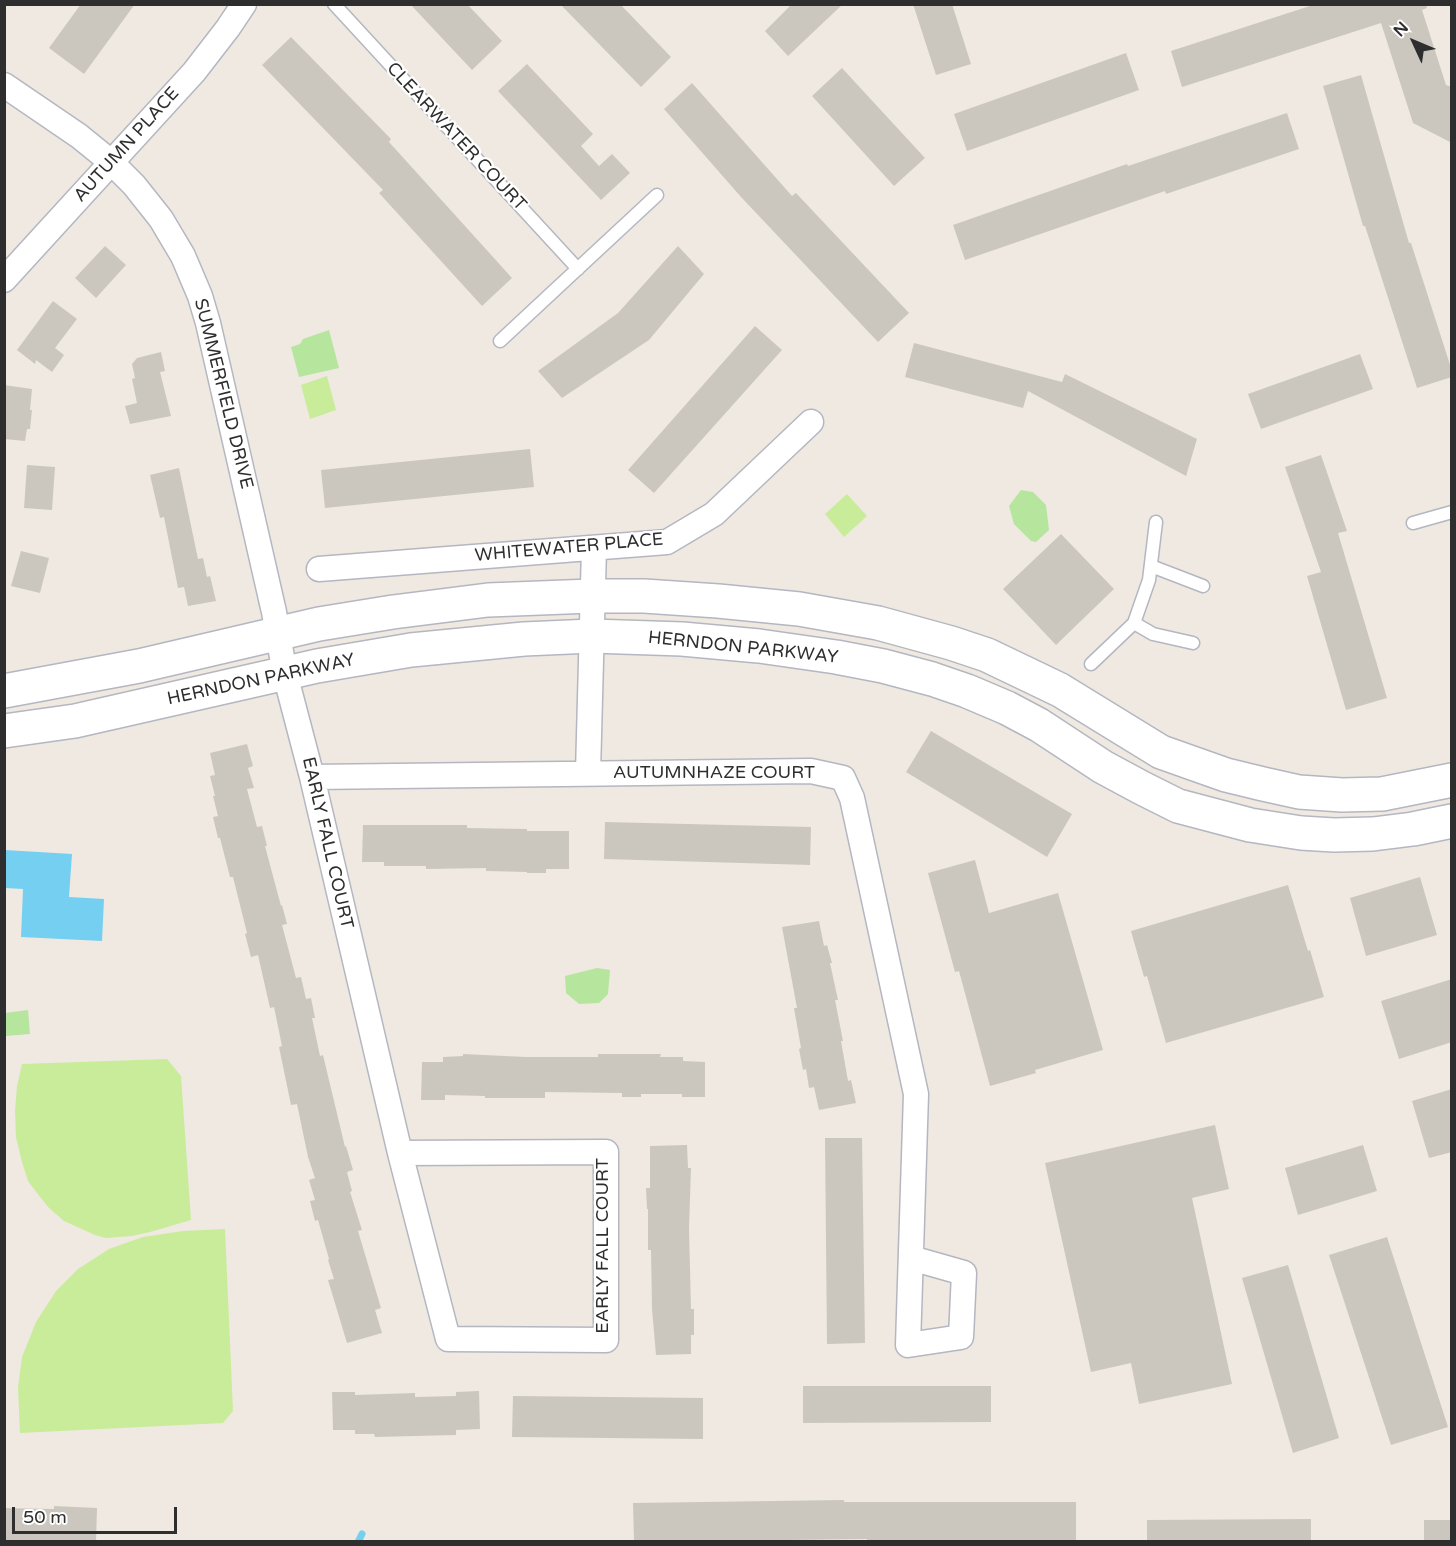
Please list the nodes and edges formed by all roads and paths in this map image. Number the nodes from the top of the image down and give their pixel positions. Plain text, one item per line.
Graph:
1 (244, 4) edge
2 (334, 4) edge
3 (4, 85) edge
4 (111, 162) junction
5 (657, 195) dead end
6 (578, 269) junction
7 (4, 280) edge
8 (500, 341) dead end
9 (811, 422) dead end
10 (1452, 512) edge
11 (1156, 522) dead end
12 (1413, 523) dead end
13 (594, 548) junction
14 (1151, 566) junction
15 (319, 569) dead end
16 (1203, 586) dead end
17 (592, 596) junction
18 (1134, 623) junction
19 (277, 634) junction
20 (592, 636) junction
21 (1193, 643) dead end
22 (1091, 664) dead end
23 (285, 674) junction
24 (4, 691) edge
25 (4, 731) edge
26 (588, 773) junction
27 (312, 777) junction
28 (1452, 780) edge
29 (1452, 821) edge
30 (400, 1153) junction
31 (911, 1258) dead end

1 - 4 street, AUTUMN PLACE
2 - 6 lane, CLEARWATER COURT
3 - 4 street, SUMMERFIELD DRIVE
4 - 7 street, AUTUMN PLACE
4 - 19 street, SUMMERFIELD DRIVE
5 - 6 lane
6 - 8 lane
9 - 13 street, WHITEWATER PLACE
10 - 12 lane
11 - 14 lane
13 - 15 street, WHITEWATER PLACE
13 - 17 street
14 - 16 lane
14 - 18 lane
17 - 19 main road
17 - 20 street
17 - 28 main road
18 - 21 lane
18 - 22 lane
19 - 23 street, SUMMERFIELD DRIVE
19 - 24 main road
20 - 23 main road, HERNDON PARKWAY
20 - 26 street
20 - 29 main road, HERNDON PARKWAY
23 - 25 main road, HERNDON PARKWAY
23 - 27 street, EARLY FALL COURT
26 - 27 street, AUTUMNHAZE COURT
26 - 31 street, AUTUMNHAZE COURT
27 - 30 street, EARLY FALL COURT
30 - 30 street, EARLY FALL COURT

